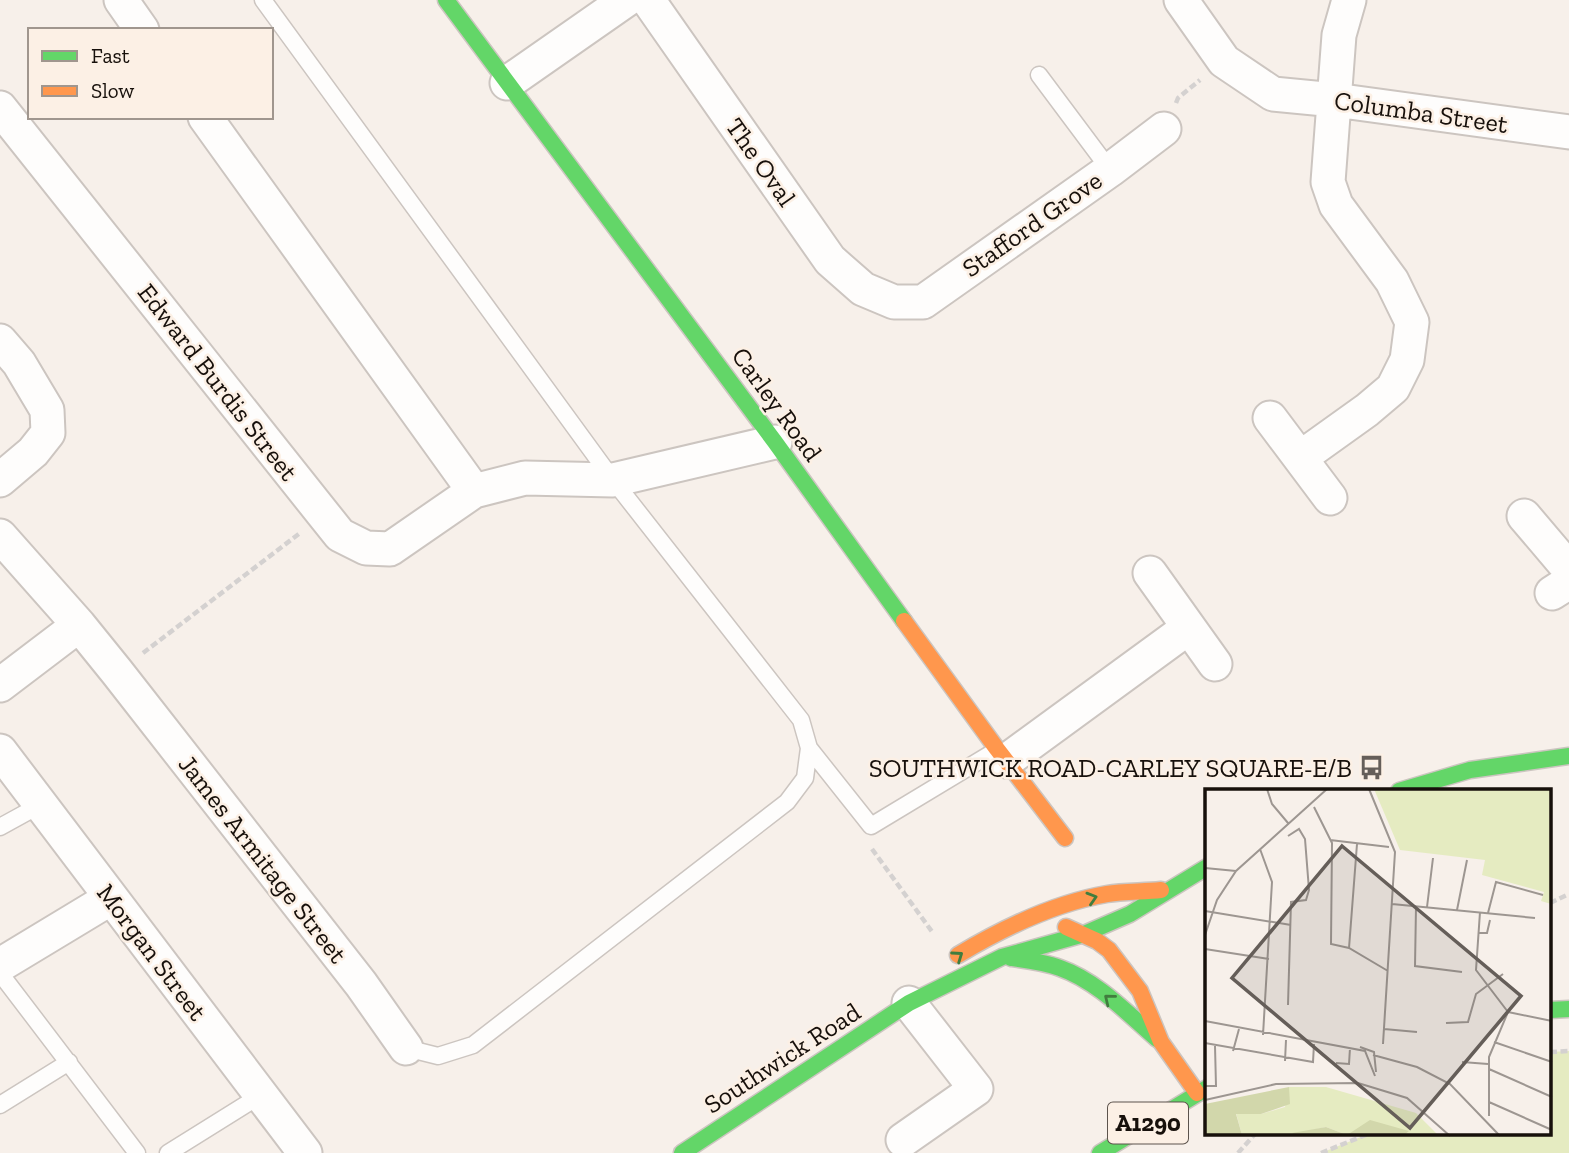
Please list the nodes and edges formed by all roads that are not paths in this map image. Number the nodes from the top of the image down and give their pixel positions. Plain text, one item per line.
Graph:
1 (121, 0) edge
2 (263, 0) edge
3 (446, 0) edge
4 (1181, 0) edge
5 (1349, 0) edge
6 (627, 1) edge
7 (141, 28) edge
8 (1039, 75) dead end
9 (507, 83) junction
10 (1335, 100) junction
11 (0, 108) edge
12 (206, 119) edge
13 (1164, 129) road end
14 (1569, 132) edge
15 (1110, 170) junction
16 (894, 302) joint
17 (0, 341) edge
18 (1270, 418) dead end
19 (775, 442) junction
20 (1300, 458) junction
21 (0, 480) edge
22 (613, 480) junction
23 (474, 491) junction
24 (1330, 498) dead end
25 (1524, 516) dead end
26 (0, 536) edge
27 (1150, 573) dead end
28 (1563, 581) edge
29 (79, 625) junction
30 (1188, 628) junction
31 (1215, 664) dead end
32 (0, 685) edge
33 (809, 748) junction
34 (0, 751) edge
35 (1002, 755) junction
36 (1569, 756) edge
37 (1405, 789) edge
38 (40, 805) junction
39 (0, 827) edge
40 (1065, 838) dead end
41 (1205, 868) edge
42 (1170, 890) junction
43 (111, 898) junction
44 (1027, 918) junction
45 (1084, 934) junction
46 (1003, 957) junction
47 (0, 965) edge
48 (0, 973) edge
49 (909, 1003) junction
50 (1161, 1042) junction
51 (406, 1048) joint
52 (69, 1062) junction
53 (1202, 1091) edge
54 (261, 1095) junction
55 (0, 1105) edge
56 (903, 1140) dead end
57 (717, 1144) edge
58 (299, 1151) edge
59 (137, 1153) edge
60 (168, 1153) edge
61 (682, 1153) edge
62 (1100, 1153) edge

1 - 7 street
2 - 22 lane
3 - 9 street, Carley Road
4 - 10 street, Columba Street
5 - 10 street
6 - 9 street
6 - 16 street, The Oval
8 - 15 lane
9 - 19 street, Carley Road
10 - 14 street, Columba Street
10 - 20 street
11 - 23 street, Edward Burdis Street
12 - 23 street
13 - 15 street, Stafford Grove
15 - 16 street, Stafford Grove
17 - 21 street
18 - 20 street
19 - 22 street, Edward Burdis Street
19 - 35 street, Carley Road
20 - 24 street
22 - 23 street, Edward Burdis Street
22 - 33 lane
25 - 28 street
26 - 29 street, James Armitage Street
27 - 30 street
29 - 32 street
29 - 51 street, James Armitage Street
30 - 31 street
30 - 35 street
33 - 35 lane
33 - 51 lane
34 - 38 street, Morgan Street
35 - 40 street, Carley Road
36 - 37 street
38 - 39 lane
38 - 43 street, Morgan Street
41 - 42 street
44 -> 42 street
42 - 45 street
43 - 47 street
43 - 54 street, Morgan Street
44 - 45 street
49 -> 44 street
45 - 46 street
45 - 50 street
46 - 49 street
50 -> 46 street
48 - 52 lane
49 - 56 street
49 - 57 street, Southwick Road
50 - 53 street
52 - 55 lane
52 - 59 lane
53 - 62 street, A1290
54 - 58 street, Morgan Street
54 - 60 lane
57 - 61 street, Southwick Road

